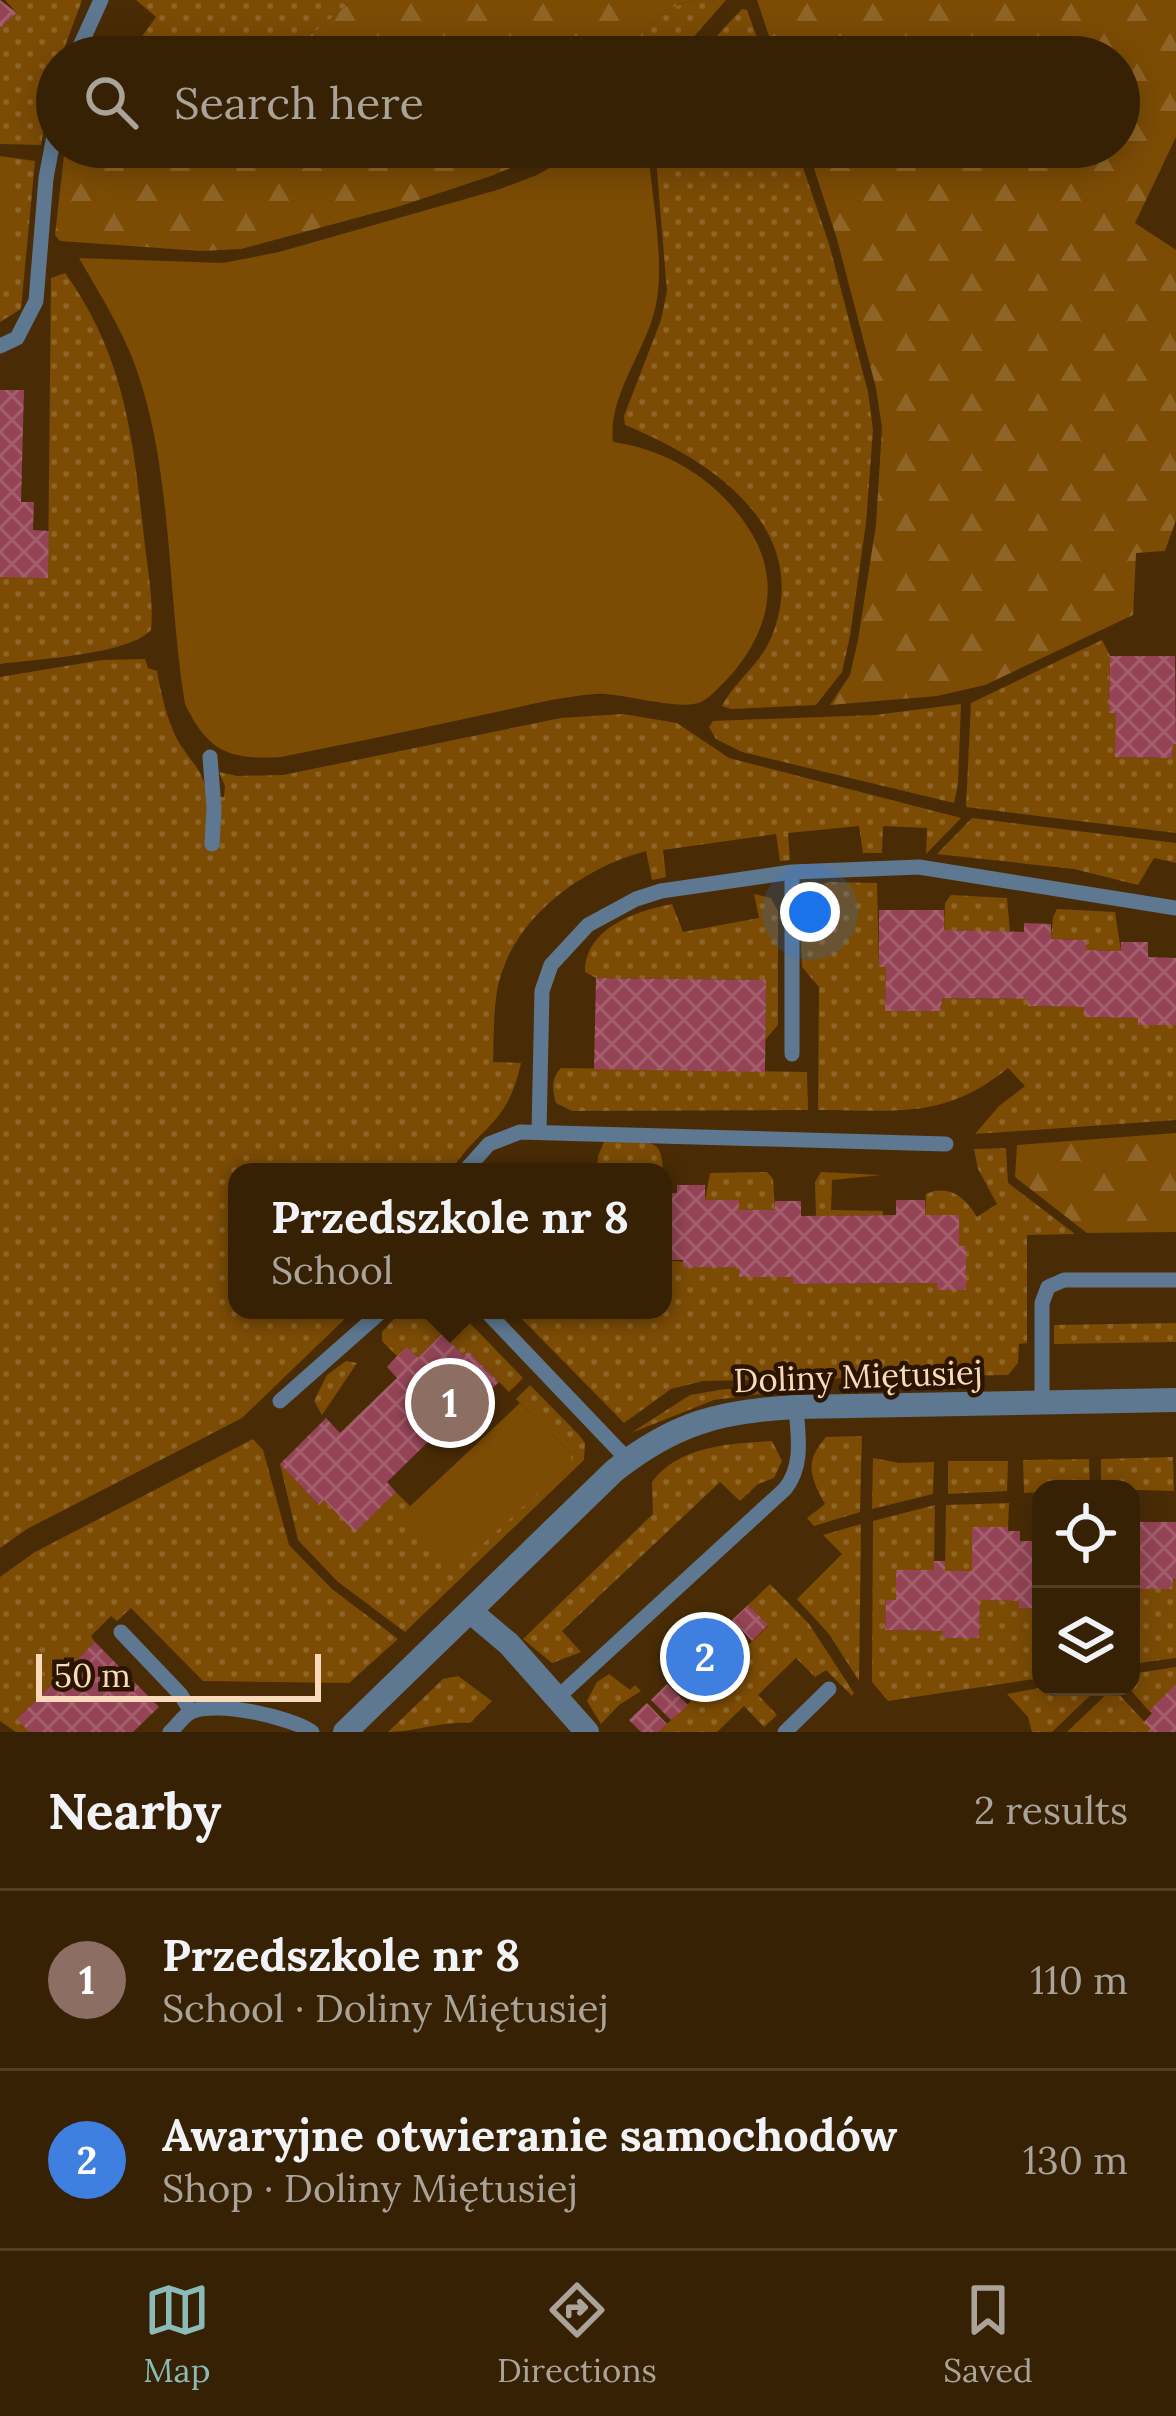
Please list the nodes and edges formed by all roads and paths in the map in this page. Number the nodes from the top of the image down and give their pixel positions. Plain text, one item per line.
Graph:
1 (100, 0) edge
2 (84, 36) edge
3 (49, 168) edge
4 (0, 346) edge
5 (210, 757) dead end
6 (212, 844) dead end
7 (792, 872) junction
8 (1176, 908) edge
9 (792, 1054) dead end
10 (538, 1132) junction
11 (946, 1144) dead end
12 (472, 1163) edge
13 (1176, 1280) edge
14 (373, 1319) edge
15 (494, 1319) edge
16 (1176, 1400) edge
17 (280, 1401) dead end
18 (1042, 1404) junction
19 (796, 1407) junction
20 (628, 1460) junction
21 (471, 1612) junction
22 (122, 1632) dead end
23 (830, 1689) dead end
24 (558, 1697) junction
25 (191, 1712) junction
26 (170, 1732) edge
27 (312, 1732) edge
28 (345, 1732) edge
29 (587, 1732) edge
30 (785, 1732) edge

1 - 2 lane
3 - 4 lane
5 - 6 lane
7 - 8 lane
7 - 9 lane
7 - 10 lane
10 - 11 lane
10 - 12 lane
13 - 18 lane
14 - 17 lane
15 - 20 lane
16 - 18 street, Doliny Miętusiej
18 - 19 street, Doliny Miętusiej
19 - 20 street, Doliny Miętusiej
19 - 24 lane
20 - 21 street, Doliny Miętusiej
21 - 24 street
21 - 28 street, Doliny Miętusiej
22 - 25 lane
23 - 30 lane
24 - 29 street
25 - 26 lane
25 - 27 lane

